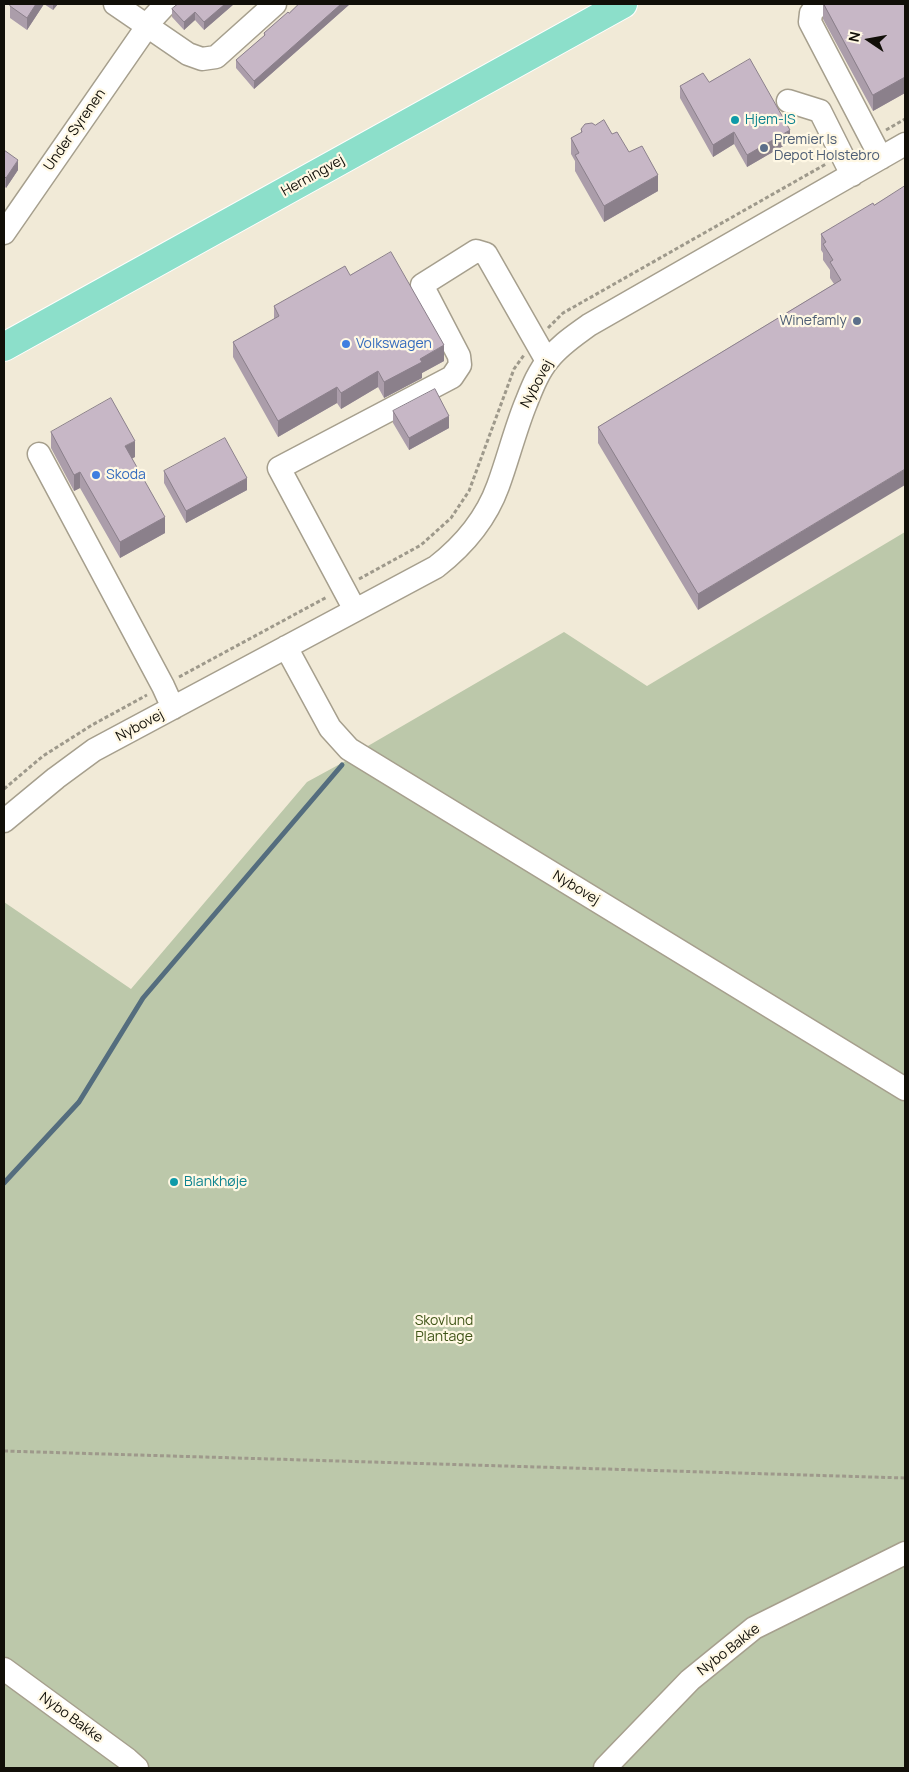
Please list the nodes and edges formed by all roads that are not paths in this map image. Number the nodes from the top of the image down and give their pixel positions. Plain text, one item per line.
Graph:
1 (115, 4) edge
2 (166, 4) edge
3 (275, 4) edge
4 (623, 4) edge
5 (819, 4) edge
6 (147, 26) junction
7 (788, 101) dead end
8 (905, 144) edge
9 (876, 148) junction
10 (847, 165) junction
11 (4, 233) edge
12 (4, 347) edge
13 (547, 361) junction
14 (38, 454) dead end
15 (355, 610) junction
16 (286, 647) junction
17 (173, 708) junction
18 (4, 821) edge
19 (905, 1089) edge
20 (905, 1553) edge
21 (4, 1669) edge
22 (137, 1768) edge
23 (605, 1768) edge

1 - 6 street
2 - 6 street, Under Syrenen
3 - 6 street
4 - 12 main road, Herningvej
5 - 9 street
6 - 11 street, Under Syrenen
7 - 10 street
8 - 9 street, Nybovej
9 - 10 street, Nybovej
10 - 13 street, Nybovej
13 - 15 street, Nybovej
13 - 15 street
14 - 17 street
15 - 16 street, Nybovej
16 - 17 street, Nybovej
16 - 19 street, Nybovej
17 - 18 street, Nybovej
20 - 23 street, Nybo Bakke
21 - 22 street, Nybo Bakke

